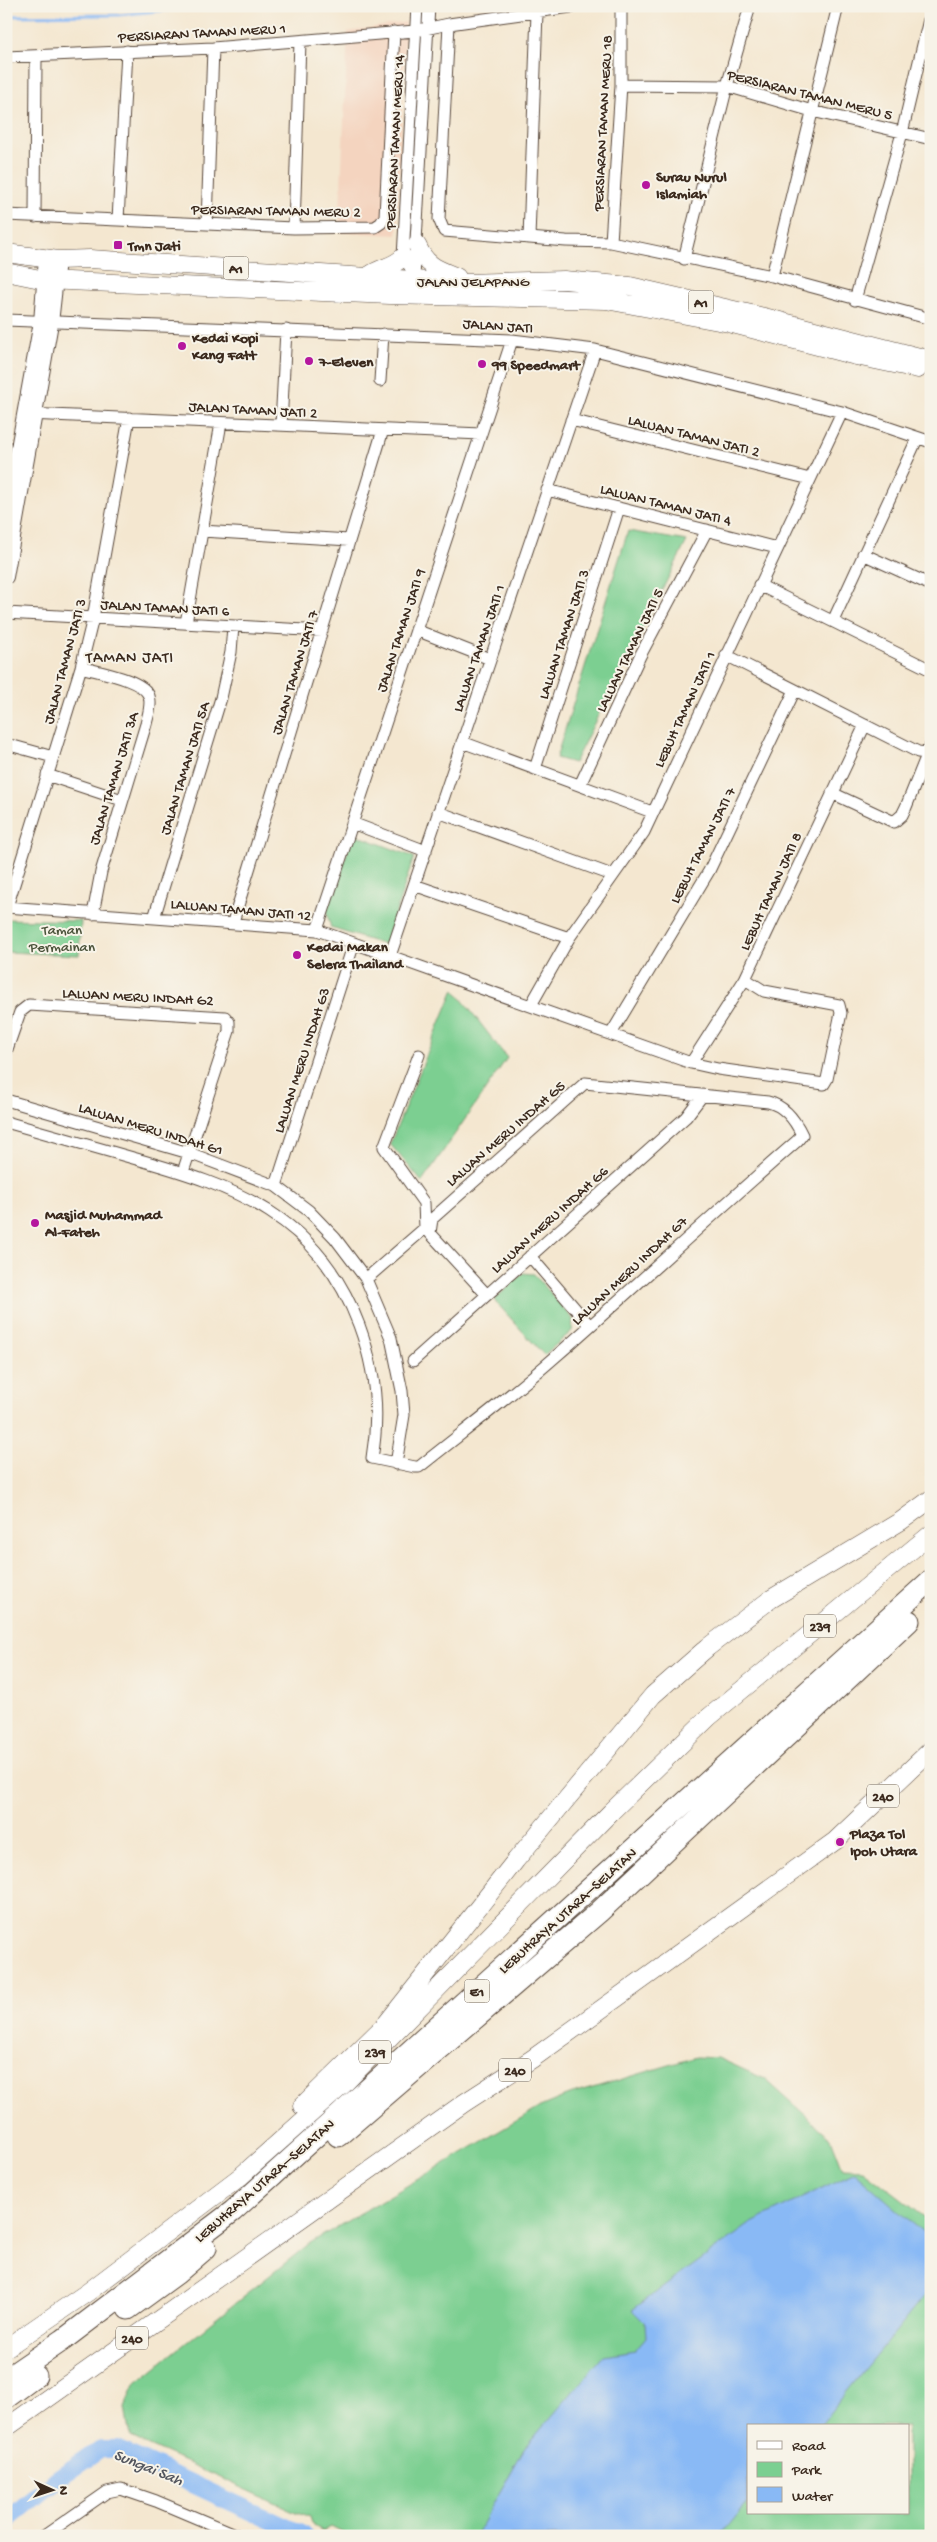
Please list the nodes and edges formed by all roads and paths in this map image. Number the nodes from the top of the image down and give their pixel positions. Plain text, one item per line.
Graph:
1 (417, 6) edge
2 (429, 6) edge
3 (578, 6) edge
4 (621, 6) edge
5 (748, 6) edge
6 (838, 6) edge
7 (931, 11) edge
8 (537, 12) junction
9 (449, 24) junction
10 (428, 25) junction
11 (415, 27) junction
12 (394, 32) junction
13 (300, 41) junction
14 (927, 45) edge
15 (213, 48) junction
16 (127, 52) junction
17 (6, 57) edge
18 (36, 57) junction
19 (621, 85) junction
20 (727, 86) junction
21 (812, 111) junction
22 (902, 133) junction
23 (931, 139) edge
24 (6, 215) edge
25 (35, 217) junction
26 (118, 220) junction
27 (206, 223) junction
28 (294, 228) junction
29 (529, 238) junction
30 (611, 242) junction
31 (417, 245) junction
32 (6, 253) edge
33 (403, 257) junction
34 (684, 259) junction
35 (52, 260) junction
36 (6, 272) edge
37 (367, 276) junction
38 (772, 276) junction
39 (51, 280) junction
40 (413, 283) junction
41 (466, 283) junction
42 (855, 300) junction
43 (931, 319) edge
44 (6, 320) edge
45 (46, 322) junction
46 (286, 330) junction
47 (383, 334) junction
48 (512, 340) junction
49 (595, 350) junction
50 (931, 360) edge
51 (931, 372) edge
52 (380, 381) dead end
53 (842, 412) junction
54 (30, 414) junction
55 (128, 418) junction
56 (571, 420) junction
57 (221, 423) junction
58 (281, 425) junction
59 (383, 430) junction
60 (480, 434) junction
61 (917, 439) junction
62 (931, 442) edge
63 (810, 479) junction
64 (547, 490) junction
65 (619, 508) junction
66 (6, 514) edge
67 (707, 530) junction
68 (202, 531) junction
69 (349, 540) junction
70 (777, 548) junction
71 (863, 554) junction
72 (6, 577) edge
73 (931, 584) edge
74 (759, 585) junction
75 (6, 613) edge
76 (93, 618) junction
77 (833, 622) junction
78 (186, 623) junction
79 (232, 626) junction
80 (416, 630) junction
81 (322, 631) junction
82 (726, 655) junction
83 (490, 659) junction
84 (81, 667) junction
85 (931, 670) edge
86 (794, 690) junction
87 (865, 725) junction
88 (462, 742) junction
89 (6, 744) edge
90 (929, 749) edge
91 (53, 757) junction
92 (535, 769) junction
93 (47, 775) junction
94 (580, 786) junction
95 (832, 793) junction
96 (122, 800) junction
97 (438, 812) junction
98 (652, 812) junction
99 (352, 823) junction
100 (426, 851) junction
101 (612, 875) junction
102 (414, 884) junction
103 (7, 907) edge
104 (93, 914) junction
105 (154, 918) junction
106 (233, 922) junction
107 (317, 930) junction
108 (569, 938) junction
109 (354, 942) junction
110 (390, 956) junction
111 (745, 979) junction
112 (532, 1005) junction
113 (611, 1034) junction
114 (6, 1052) edge
115 (419, 1055) dead end
116 (691, 1063) junction
117 (702, 1096) junction
118 (6, 1100) edge
119 (6, 1122) edge
120 (190, 1153) junction
121 (183, 1172) junction
122 (276, 1186) junction
123 (530, 1256) junction
124 (366, 1279) junction
125 (487, 1295) junction
126 (590, 1326) junction
127 (413, 1361) dead end
128 (396, 1464) junction
129 (931, 1499) edge
130 (931, 1534) edge
131 (931, 1580) edge
132 (931, 1600) edge
133 (931, 1750) edge
134 (88, 2292) junction
135 (6, 2348) edge
136 (6, 2380) edge
137 (6, 2398) edge
138 (6, 2428) edge
139 (44, 2536) edge
140 (239, 2536) edge

1 - 11 street, PERSIARAN TAMAN MERU 14
2 - 10 street, PERSIARAN TAMAN MERU 14
3 - 8 street, PERSIARAN TAMAN MERU 1
4 - 19 street, PERSIARAN TAMAN MERU 18
5 - 20 street
6 - 21 street
7 - 14 street
8 - 9 street, PERSIARAN TAMAN MERU 1
8 - 29 street
9 - 10 street, PERSIARAN TAMAN MERU 1
9 - 29 street
10 - 11 street, PERSIARAN TAMAN MERU 1
10 - 31 street, PERSIARAN TAMAN MERU 14
11 - 12 street, PERSIARAN TAMAN MERU 1
11 - 33 street, PERSIARAN TAMAN MERU 14
12 - 13 street, PERSIARAN TAMAN MERU 1
12 - 28 street, PERSIARAN TAMAN MERU 2
13 - 15 street, PERSIARAN TAMAN MERU 1
13 - 28 street
14 - 22 street
15 - 16 street, PERSIARAN TAMAN MERU 1
15 - 27 street
16 - 18 street, PERSIARAN TAMAN MERU 1
16 - 26 street
17 - 18 street, PERSIARAN TAMAN MERU 1
18 - 25 street
19 - 20 street, PERSIARAN TAMAN MERU 5
19 - 30 street, PERSIARAN TAMAN MERU 18
20 - 21 street, PERSIARAN TAMAN MERU 5
20 - 34 street
21 - 22 street, PERSIARAN TAMAN MERU 5
21 - 38 street
22 - 23 street, PERSIARAN TAMAN MERU 5
22 - 42 street
24 - 25 street, PERSIARAN TAMAN MERU 2
25 - 26 street, PERSIARAN TAMAN MERU 2
26 - 27 street, PERSIARAN TAMAN MERU 2
27 - 28 street, PERSIARAN TAMAN MERU 2
29 - 30 street
30 - 34 street
31 - 40 street, PERSIARAN TAMAN MERU 14
31 - 41 main road
32 - 35 main road, JALAN JELAPANG / A1
33 - 37 main road
33 - 40 street
34 - 38 street
35 - 37 main road, JALAN JELAPANG / A1
35 - 39 street
36 - 39 main road, JALAN JELAPANG / A1
37 - 40 main road, JALAN JELAPANG / A1
38 - 42 street
39 - 40 main road, JALAN JELAPANG / A1
39 - 45 street
40 - 41 main road, JALAN JELAPANG / A1
40 - 51 main road, JALAN JELAPANG / A1
41 - 50 main road, JALAN JELAPANG / A1
42 - 43 street
44 - 45 street, JALAN JATI
45 - 46 street, JALAN JATI
45 - 54 street
46 - 47 street, JALAN JATI
46 - 58 street
47 - 48 street, JALAN JATI
47 - 52 street
48 - 49 street, JALAN JATI
48 - 60 street, JALAN TAMAN JATI 9
49 - 53 street, JALAN JATI
49 - 56 street, LALUAN TAMAN JATI 1
53 - 61 street, JALAN JATI
53 - 63 street, LEBUH TAMAN JATI 1
54 - 55 street, JALAN TAMAN JATI 2
54 - 66 street
54 - 72 street
55 - 57 street, JALAN TAMAN JATI 2
55 - 76 street, JALAN TAMAN JATI 3
56 - 63 street, LALUAN TAMAN JATI 2
56 - 64 street, LALUAN TAMAN JATI 1
57 - 58 street, JALAN TAMAN JATI 2
57 - 68 street
58 - 59 street, JALAN TAMAN JATI 2
59 - 60 street, JALAN TAMAN JATI 2
59 - 69 street, JALAN TAMAN JATI 7
60 - 80 street, JALAN TAMAN JATI 9
61 - 62 street, JALAN JATI
61 - 71 street
63 - 70 street, LEBUH TAMAN JATI 1
64 - 65 street, LALUAN TAMAN JATI 4
64 - 83 street, LALUAN TAMAN JATI 1
65 - 67 street, LALUAN TAMAN JATI 4
65 - 92 street, LALUAN TAMAN JATI 3
67 - 70 street, LALUAN TAMAN JATI 4
67 - 94 street, LALUAN TAMAN JATI 5
68 - 69 street
68 - 78 street
69 - 81 street, JALAN TAMAN JATI 7
70 - 74 street, LEBUH TAMAN JATI 1
71 - 73 street
71 - 77 street
74 - 77 street
74 - 82 street, LEBUH TAMAN JATI 1
75 - 76 street, JALAN TAMAN JATI 6
76 - 78 street, JALAN TAMAN JATI 6
76 - 84 street, JALAN TAMAN JATI 3
77 - 85 street
78 - 79 street, JALAN TAMAN JATI 6
79 - 81 street, JALAN TAMAN JATI 6
79 - 105 street, JALAN TAMAN JATI 5A
80 - 83 street
80 - 99 street, JALAN TAMAN JATI 9
81 - 106 street, JALAN TAMAN JATI 7
82 - 86 street
82 - 98 street, LEBUH TAMAN JATI 1
83 - 88 street, LALUAN TAMAN JATI 1
84 - 91 street, JALAN TAMAN JATI 3
84 - 96 street, JALAN TAMAN JATI 3A
86 - 87 street
86 - 113 street, LEBUH TAMAN JATI 7
87 - 90 street
87 - 95 street, LEBUH TAMAN JATI 8
88 - 92 street
88 - 97 street, LALUAN TAMAN JATI 1
89 - 91 street
90 - 95 street
91 - 93 street, JALAN TAMAN JATI 3
92 - 94 street
93 - 96 street
93 - 103 street, JALAN TAMAN JATI 3
94 - 98 street
95 - 111 street, LEBUH TAMAN JATI 8
96 - 104 street, JALAN TAMAN JATI 3A
97 - 100 street, LALUAN TAMAN JATI 1
97 - 101 street
98 - 101 street, LEBUH TAMAN JATI 1
99 - 100 street
99 - 107 street, JALAN TAMAN JATI 9
100 - 102 street, LALUAN TAMAN JATI 1
101 - 108 street, LEBUH TAMAN JATI 1
102 - 108 street
102 - 110 street, LALUAN TAMAN JATI 1
103 - 104 street, LALUAN TAMAN JATI 12
104 - 105 street, LALUAN TAMAN JATI 12
105 - 106 street, LALUAN TAMAN JATI 12
106 - 107 street, LALUAN TAMAN JATI 12
107 - 109 street, LALUAN TAMAN JATI 12
108 - 112 street, LEBUH TAMAN JATI 1
109 - 110 street, LALUAN TAMAN JATI 12
109 - 122 street, LALUAN MERU INDAH G3
110 - 112 street, LALUAN TAMAN JATI 12
111 - 116 street, LEBUH TAMAN JATI 8
111 - 116 street, LALUAN TAMAN JATI 12
112 - 113 street, LALUAN TAMAN JATI 12
113 - 116 street, LALUAN TAMAN JATI 12
114 - 120 street, LALUAN MERU INDAH G2
115 - 124 street
117 - 123 street, LALUAN MERU INDAH G6
117 - 125 street, LALUAN MERU INDAH G5
117 - 126 street, LALUAN MERU INDAH G7
118 - 120 street, LALUAN MERU INDAH G1
119 - 121 street
120 - 121 street, LALUAN MERU INDAH G2
120 - 122 street, LALUAN MERU INDAH G1
121 - 128 street, LALUAN MERU INDAH G7
122 - 124 street, LALUAN MERU INDAH G1
123 - 125 street, LALUAN MERU INDAH G6
123 - 126 street
124 - 128 street, LALUAN MERU INDAH G1
125 - 127 street, LALUAN MERU INDAH G6
126 - 128 street, LALUAN MERU INDAH G7
129 - 134 main road
130 - 134 main road, 239
131 - 136 highway, LEBUHRAYA UTARA–SELATAN / E1
132 - 137 highway, LEBUHRAYA UTARA–SELATAN / E1
133 - 138 main road, 240
134 - 135 main road, 239
139 - 140 street

